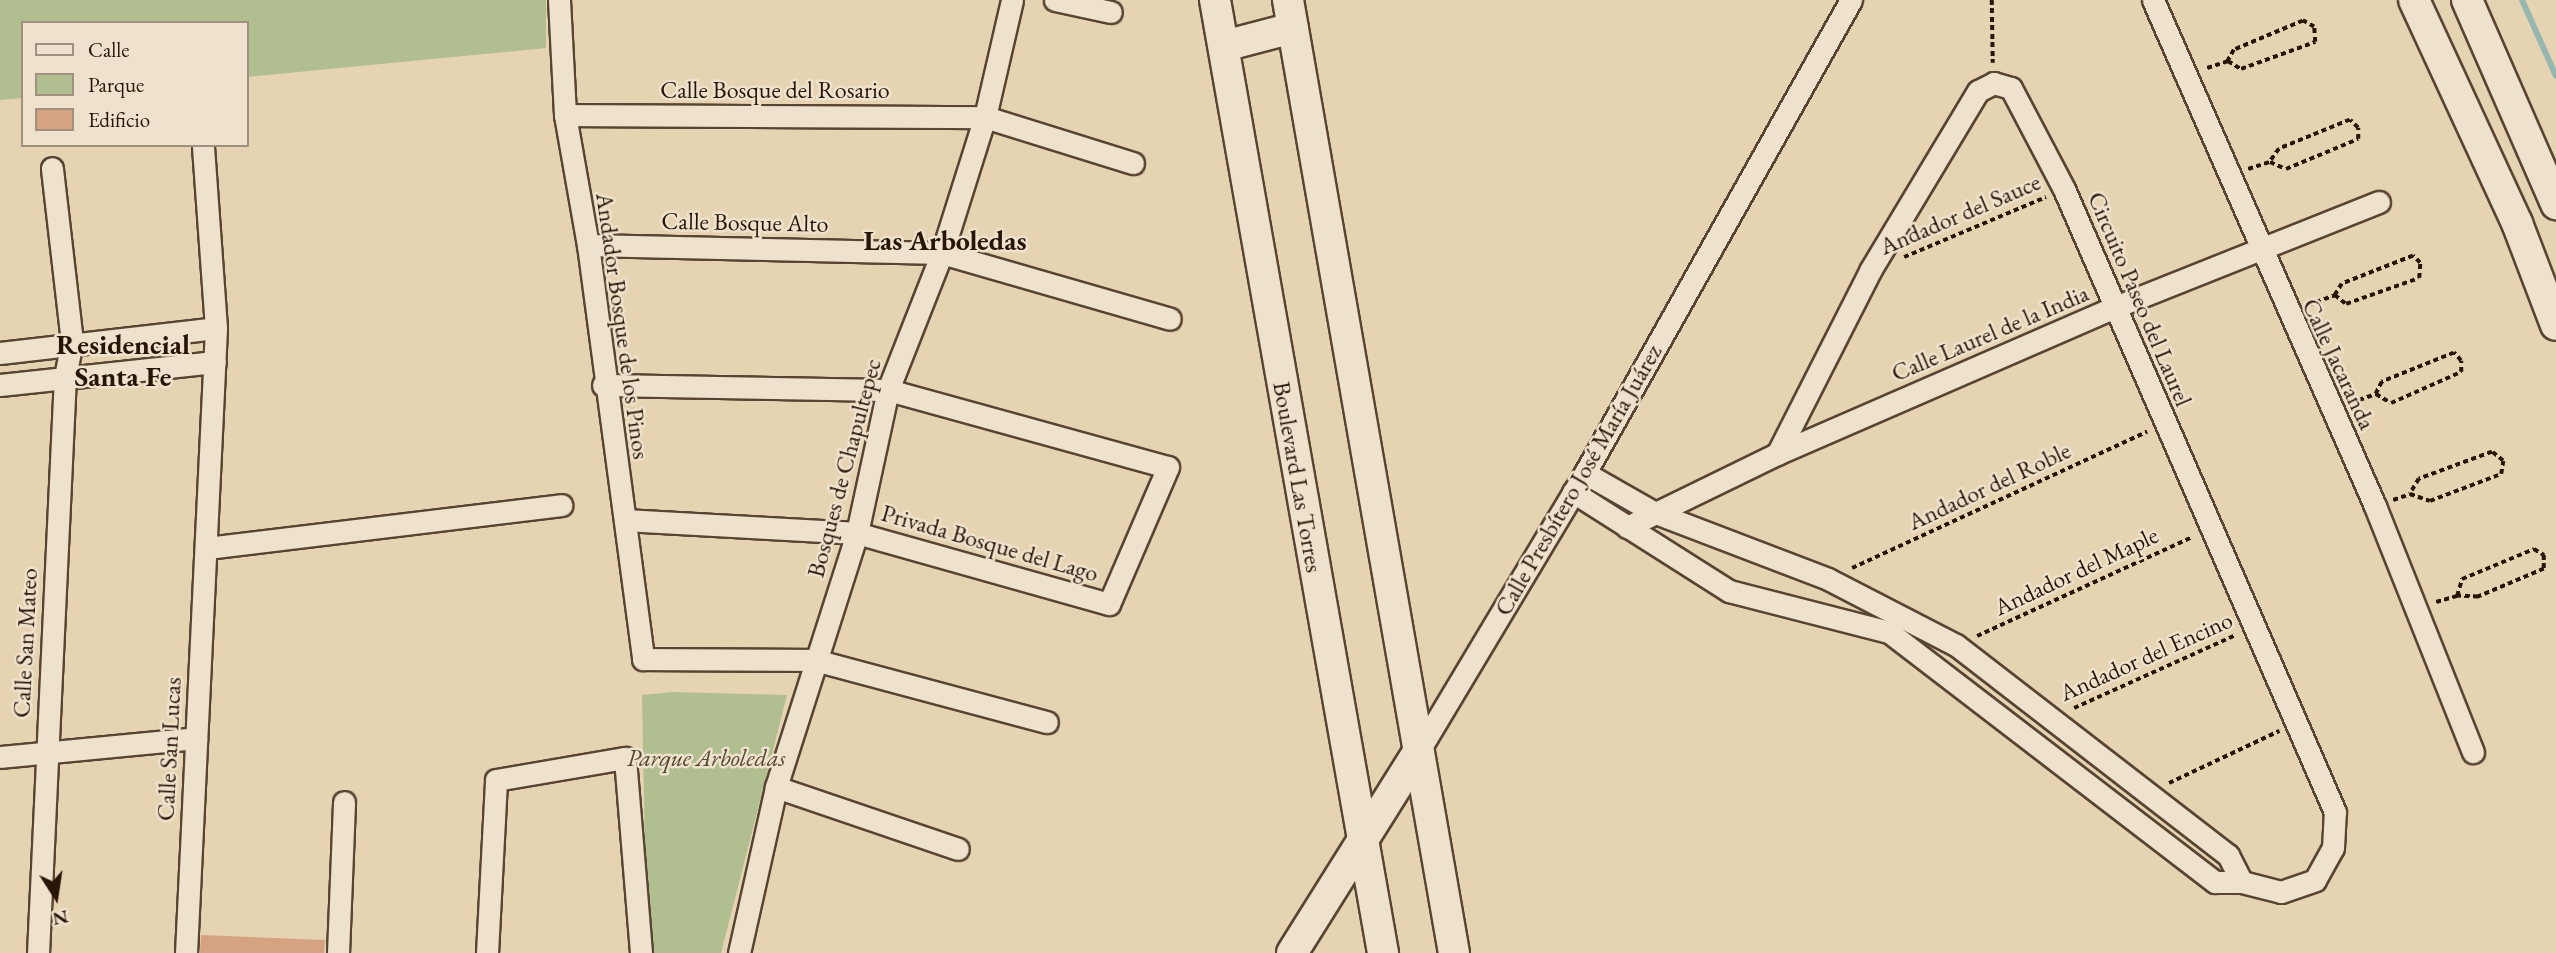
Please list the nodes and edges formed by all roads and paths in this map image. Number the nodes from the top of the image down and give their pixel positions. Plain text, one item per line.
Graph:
1 (559, 0) edge
2 (1012, 0) edge
3 (1055, 0) edge
4 (1215, 0) edge
5 (1851, 0) edge
6 (1992, 0) edge
7 (2153, 0) edge
8 (2414, 0) edge
9 (2468, 0) edge
10 (1111, 12) dead end
11 (1291, 14) edge
12 (1224, 46) junction
13 (2228, 61) junction
14 (2185, 76) junction
15 (1994, 83) junction
16 (565, 115) junction
17 (985, 117) junction
18 (204, 147) edge
19 (2270, 162) junction
20 (1133, 163) dead end
21 (51, 168) dead end
22 (2226, 177) junction
23 (2064, 189) junction
24 (2379, 202) dead end
25 (2556, 204) edge
26 (588, 245) junction
27 (2259, 251) junction
28 (942, 253) junction
29 (1870, 271) junction
30 (2335, 295) junction
31 (2115, 307) junction
32 (2287, 313) junction
33 (1170, 318) dead end
34 (2556, 325) edge
35 (216, 328) junction
36 (72, 342) junction
37 (0, 353) edge
38 (215, 362) junction
39 (65, 377) junction
40 (0, 386) edge
41 (604, 386) junction
42 (888, 390) junction
43 (2376, 394) junction
44 (2333, 410) junction
45 (2165, 424) junction
46 (1777, 454) junction
47 (1585, 473) junction
48 (1573, 492) junction
49 (2410, 494) junction
50 (561, 505) dead end
51 (2375, 506) junction
52 (1653, 512) junction
53 (625, 520) junction
54 (1628, 527) junction
55 (2211, 528) junction
56 (857, 533) junction
57 (207, 548) junction
58 (1828, 579) junction
59 (2457, 596) junction
60 (2414, 609) junction
61 (1905, 617) junction
62 (2254, 627) junction
63 (1889, 632) junction
64 (1956, 645) junction
65 (816, 660) junction
66 (2053, 718) junction
67 (1047, 722) dead end
68 (2295, 724) junction
69 (196, 738) junction
70 (2080, 741) junction
71 (46, 752) junction
72 (2473, 752) dead end
73 (0, 757) edge
74 (1410, 764) junction
75 (2064, 764) junction
76 (776, 787) junction
77 (2148, 793) junction
78 (344, 803) dead end
79 (1361, 839) junction
80 (958, 849) dead end
81 (2242, 882) junction
82 (38, 953) edge
83 (186, 953) edge
84 (338, 953) edge
85 (487, 953) edge
86 (641, 953) edge
87 (739, 953) edge
88 (1292, 953) edge
89 (1382, 953) edge
90 (1454, 953) edge

1 - 16 street, Andador Bosque de los Pinos
2 - 17 street, Bosques de Chapultepec
3 - 10 street
4 - 12 street, Boulevard Las Torres
5 - 47 street, Calle Presbítero José María Juárez
6 - 15 path
7 - 14 street, Calle Jacaranda
8 - 34 street
9 - 25 street
11 - 12 street
11 - 74 street
12 - 79 street, Boulevard Las Torres
13 - 13 path
13 - 14 path
14 - 22 street, Calle Jacaranda
15 - 23 street, Circuito Paseo del Laurel
15 - 29 street
16 - 17 street, Calle Bosque del Rosario
16 - 26 street, Andador Bosque de los Pinos
17 - 20 street, Calle Bosque del Rosario
17 - 28 street, Bosques de Chapultepec
18 - 35 street, Calle San Lucas
19 - 19 path
19 - 22 path
21 - 36 street, Calle San Mateo
22 - 27 street, Calle Jacaranda
23 - 29 path, Andador del Sauce
23 - 31 street, Circuito Paseo del Laurel
24 - 27 street, Calle Laurel de la India
26 - 28 street, Calle Bosque Alto
26 - 41 street, Andador Bosque de los Pinos
27 - 31 street, Calle Laurel de la India
27 - 32 street, Calle Jacaranda
28 - 33 street, Calle Bosque Alto
28 - 42 street, Bosques de Chapultepec
29 - 46 street
30 - 30 path
30 - 32 path
31 - 45 street, Circuito Paseo del Laurel
31 - 46 street, Calle Laurel de la India
32 - 44 street, Calle Jacaranda
35 - 36 street
35 - 38 street, Calle San Lucas
36 - 37 street
36 - 39 street, Calle San Mateo
38 - 39 street
38 - 57 street, Calle San Lucas
39 - 40 street
39 - 71 street, Calle San Mateo
41 - 42 street
41 - 53 street, Andador Bosque de los Pinos
42 - 56 street, Bosques de Chapultepec
42 - 56 street, Privada Bosque del Lago
43 - 43 path
43 - 44 path
44 - 51 street, Calle Jacaranda
45 - 55 street, Circuito Paseo del Laurel
45 - 58 path, Andador del Roble
46 - 52 street, Calle Laurel de la India
47 - 48 street, Calle Presbítero José María Juárez
47 - 52 street
48 - 54 street, Circuito Paseo del Laurel
48 - 74 street, Calle Presbítero José María Juárez
49 - 49 path
49 - 51 path
50 - 57 street
51 - 60 street, Calle Jacaranda
52 - 54 street, Calle Laurel de la India
52 - 58 street
53 - 56 street, Privada Bosque del Lago
53 - 65 street, Andador Bosque de los Pinos
54 - 63 street, Circuito Paseo del Laurel
55 - 62 street, Circuito Paseo del Laurel
55 - 64 path, Andador del Maple
56 - 65 street, Bosques de Chapultepec
57 - 69 street, Calle San Lucas
58 - 61 street
59 - 59 path
59 - 60 path
60 - 72 street, Calle Jacaranda
61 - 63 street
61 - 64 street
62 - 66 path, Andador del Encino
62 - 68 street, Circuito Paseo del Laurel
63 - 75 street, Circuito Paseo del Laurel
64 - 66 street
65 - 67 street
65 - 76 street, Bosques de Chapultepec
66 - 70 street
68 - 77 path
68 - 81 street, Circuito Paseo del Laurel
69 - 71 street
69 - 83 street, Calle San Lucas
70 - 75 street
70 - 77 street
71 - 73 street
71 - 82 street, Calle San Mateo
74 - 79 street, Calle Presbítero José María Juárez
74 - 90 street
75 - 81 street, Circuito Paseo del Laurel
76 - 80 street
76 - 87 street, Bosques de Chapultepec
77 - 81 street
78 - 84 street
79 - 88 street, Calle Presbítero José María Juárez
79 - 89 street, Boulevard Las Torres
85 - 86 street

